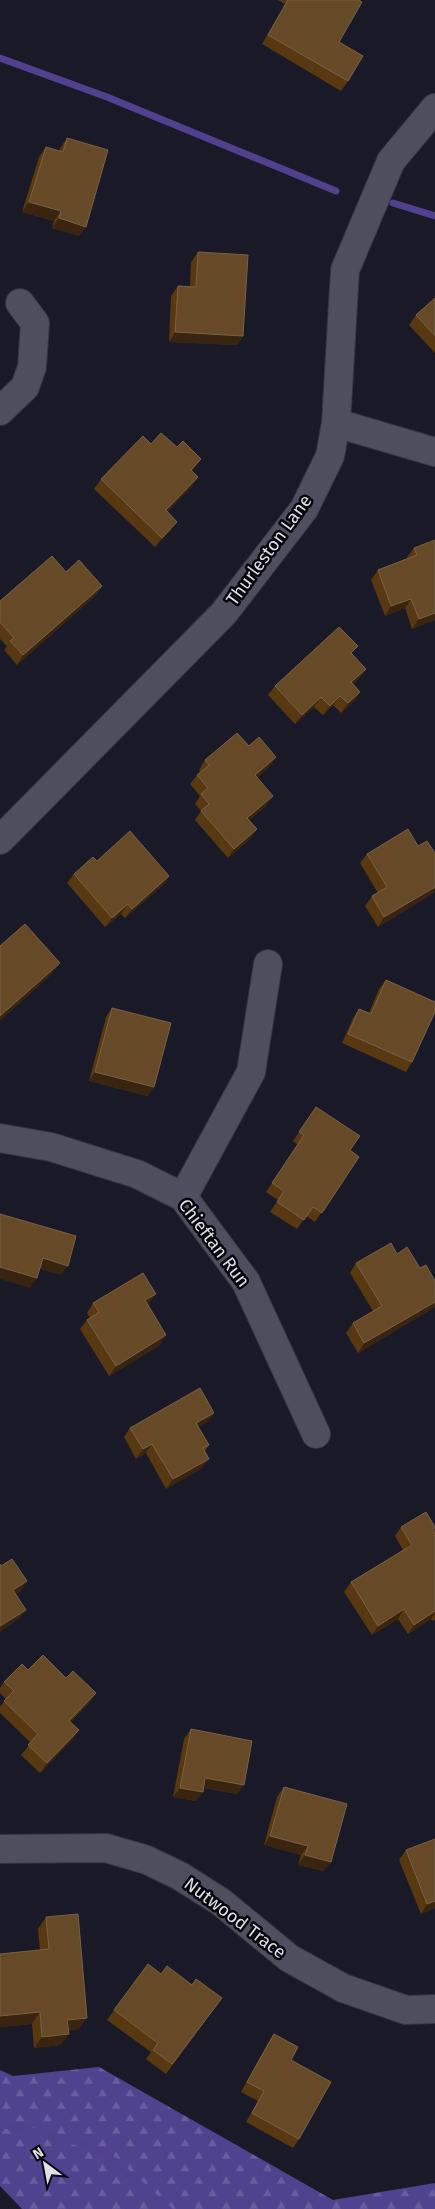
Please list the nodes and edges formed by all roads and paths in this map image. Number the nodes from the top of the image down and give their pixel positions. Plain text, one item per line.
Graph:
1 (435, 108) edge
2 (20, 303) dead end
3 (0, 411) edge
4 (336, 423) junction
5 (435, 452) edge
6 (0, 840) edge
7 (268, 964) dead end
8 (0, 1138) edge
9 (183, 1197) junction
10 (316, 1434) dead end
11 (0, 1849) edge
12 (435, 2009) edge

1 - 4 street, Thurleston Lane
2 - 3 street
4 - 5 street
4 - 6 street, Thurleston Lane
7 - 9 street
8 - 9 street, Chieftan Run
9 - 10 street, Chieftan Run
11 - 12 street, Nutwood Trace

